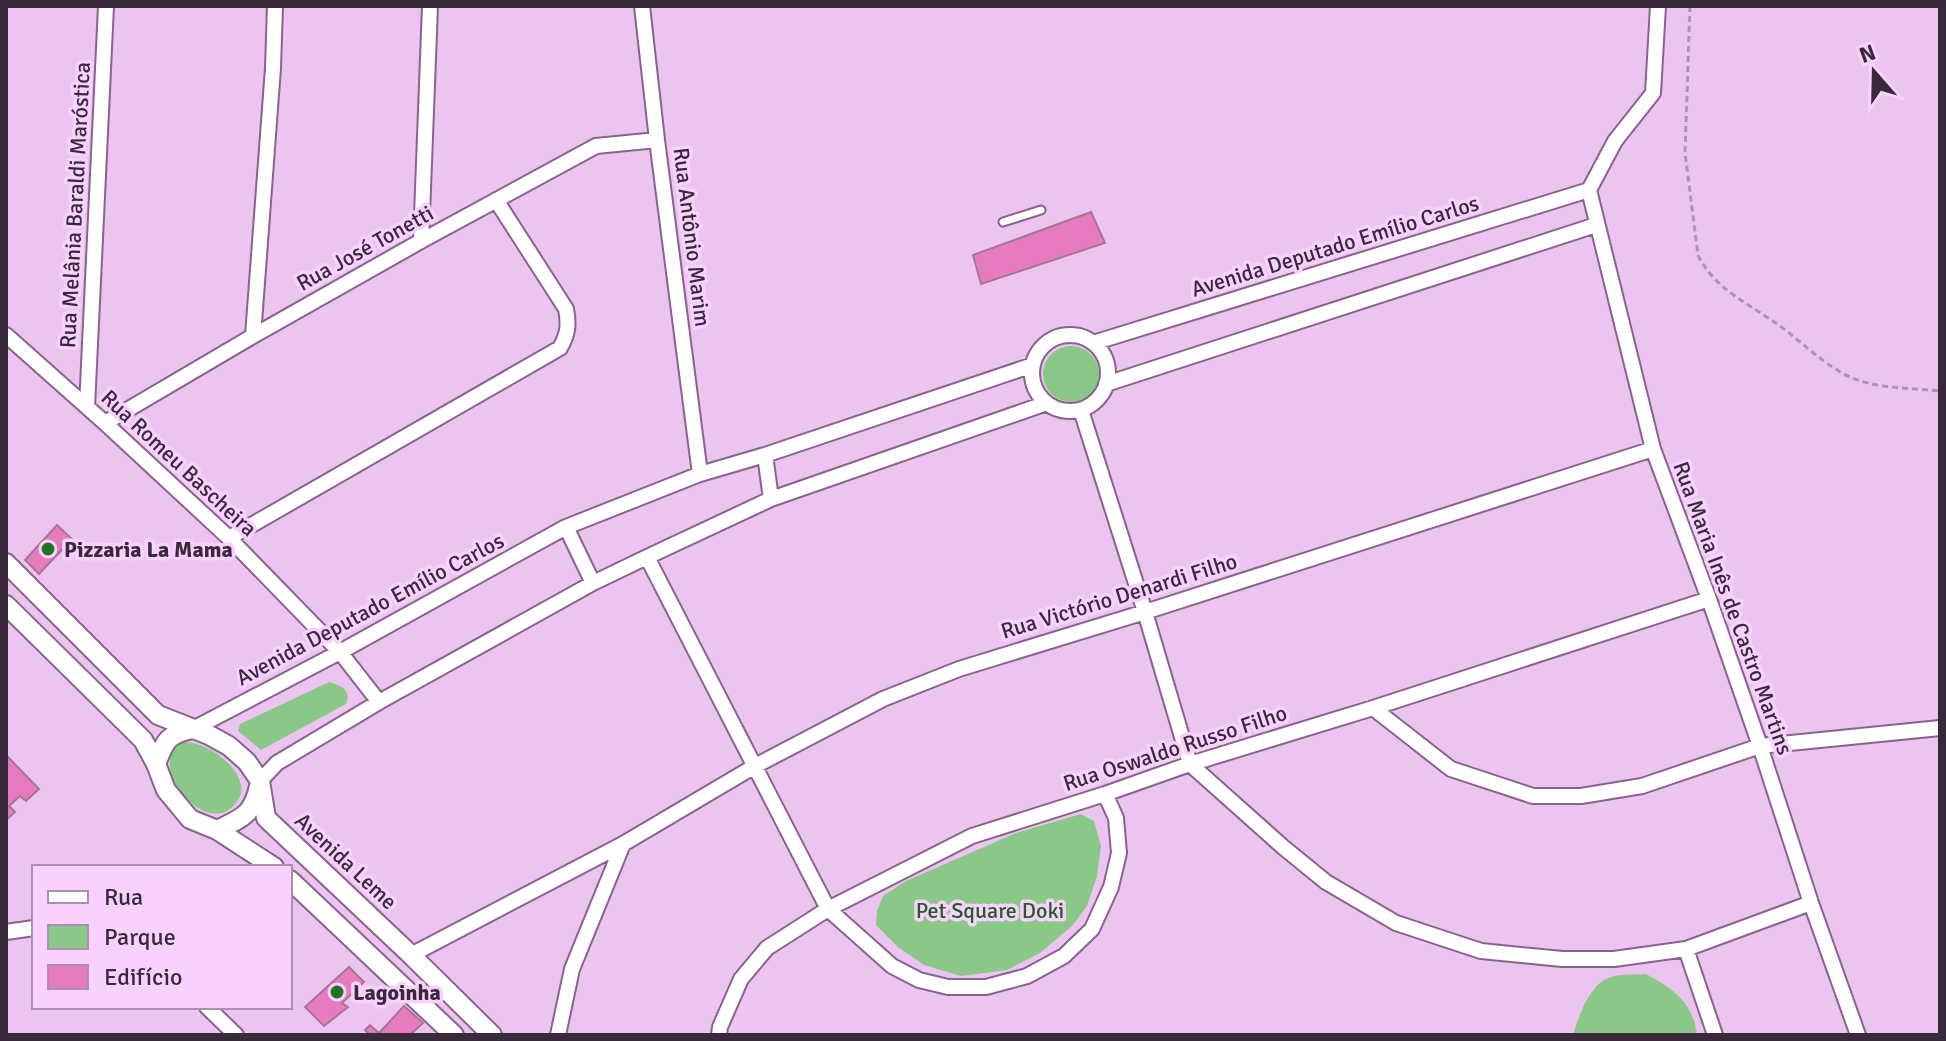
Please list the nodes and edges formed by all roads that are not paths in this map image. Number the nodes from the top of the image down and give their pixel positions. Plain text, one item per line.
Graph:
1 (106, 6) edge
2 (275, 6) edge
3 (430, 6) edge
4 (642, 6) edge
5 (1658, 6) edge
6 (657, 140) junction
7 (1589, 190) junction
8 (496, 200) junction
9 (1041, 210) dead end
10 (1003, 222) dead end
11 (1596, 225) junction
12 (421, 241) junction
13 (6, 335) edge
14 (253, 336) junction
15 (1093, 343) junction
16 (1033, 365) junction
17 (1106, 384) junction
18 (1047, 403) junction
19 (87, 407) junction
20 (1081, 410) junction
21 (105, 423) junction
22 (1653, 449) junction
23 (765, 455) junction
24 (700, 474) junction
25 (771, 499) junction
26 (566, 527) junction
27 (229, 538) junction
28 (647, 557) junction
29 (6, 563) edge
30 (593, 583) junction
31 (1709, 599) junction
32 (6, 605) edge
33 (1145, 612) junction
34 (340, 652) junction
35 (379, 702) junction
36 (1373, 708) junction
37 (1940, 728) edge
38 (193, 729) junction
39 (1760, 746) junction
40 (156, 764) junction
41 (1190, 764) junction
42 (755, 766) junction
43 (260, 781) junction
44 (1105, 794) junction
45 (217, 830) junction
46 (623, 844) junction
47 (271, 865) edge
48 (292, 882) edge
49 (1811, 903) junction
50 (828, 909) junction
51 (32, 928) edge
52 (6, 932) edge
53 (1686, 949) junction
54 (411, 955) junction
55 (209, 1009) edge
56 (236, 1035) edge
57 (454, 1035) edge
58 (492, 1035) edge
59 (558, 1035) edge
60 (719, 1035) edge
61 (1715, 1035) edge
62 (1858, 1035) edge

1 - 19 street, Rua Melânia Baraldi Maróstica
2 - 14 street
3 - 12 street
4 - 6 street, Rua Antônio Marim
5 - 7 street
6 - 8 street, Rua José Tonetti
6 - 24 street, Rua Antônio Marim
7 - 11 street, Rua Maria Inês de Castro Martins
7 - 15 street, Avenida Deputado Emílio Carlos
8 - 12 street, Rua José Tonetti
8 - 27 street
9 - 10 lane
11 - 17 street
11 - 22 street, Rua Maria Inês de Castro Martins
12 - 14 street, Rua José Tonetti
13 - 19 street, Rua Romeu Bascheira
14 - 21 street, Rua José Tonetti
15 - 16 street
15 - 17 street
16 - 18 street
16 - 23 street, Avenida Deputado Emílio Carlos
17 - 20 street
18 - 20 street
18 - 25 street
19 - 21 street, Rua Romeu Bascheira
20 - 33 street
21 - 27 street, Rua Romeu Bascheira
22 - 31 street, Rua Maria Inês de Castro Martins
22 - 33 street, Rua Victório Denardi Filho
23 - 24 street, Avenida Deputado Emílio Carlos
23 - 25 street
24 - 26 street, Avenida Deputado Emílio Carlos
25 - 28 street
26 - 30 street
26 - 34 street, Avenida Deputado Emílio Carlos
27 - 34 street, Rua Romeu Bascheira
28 - 30 street
28 - 42 street
29 - 38 street, Avenida Leme
30 - 35 street
31 - 36 street, Rua Oswaldo Russo Filho
31 - 39 street, Rua Maria Inês de Castro Martins
32 - 40 street
33 - 41 street
33 - 42 street, Rua Victório Denardi Filho
34 - 35 street, Rua Romeu Bascheira
34 - 38 street, Avenida Deputado Emílio Carlos
35 - 43 street
36 - 39 street
36 - 41 street, Rua Oswaldo Russo Filho
37 - 39 street
38 - 40 street
38 - 43 street, Avenida Leme
39 - 49 street, Rua Maria Inês de Castro Martins
40 - 45 street
41 - 44 street, Rua Oswaldo Russo Filho
41 - 53 street
42 - 46 street, Rua Victório Denardi Filho
42 - 50 street
43 - 45 street
43 - 54 street, Avenida Leme
44 - 50 street, Rua Oswaldo Russo Filho
44 - 50 street
45 - 47 street
46 - 54 street, Rua Victório Denardi Filho
46 - 59 street
48 - 57 street
49 - 53 street
49 - 62 street, Rua Maria Inês de Castro Martins
50 - 60 street, Rua Oswaldo Russo Filho
51 - 52 street
53 - 61 street
54 - 58 street, Avenida Leme
55 - 56 street

